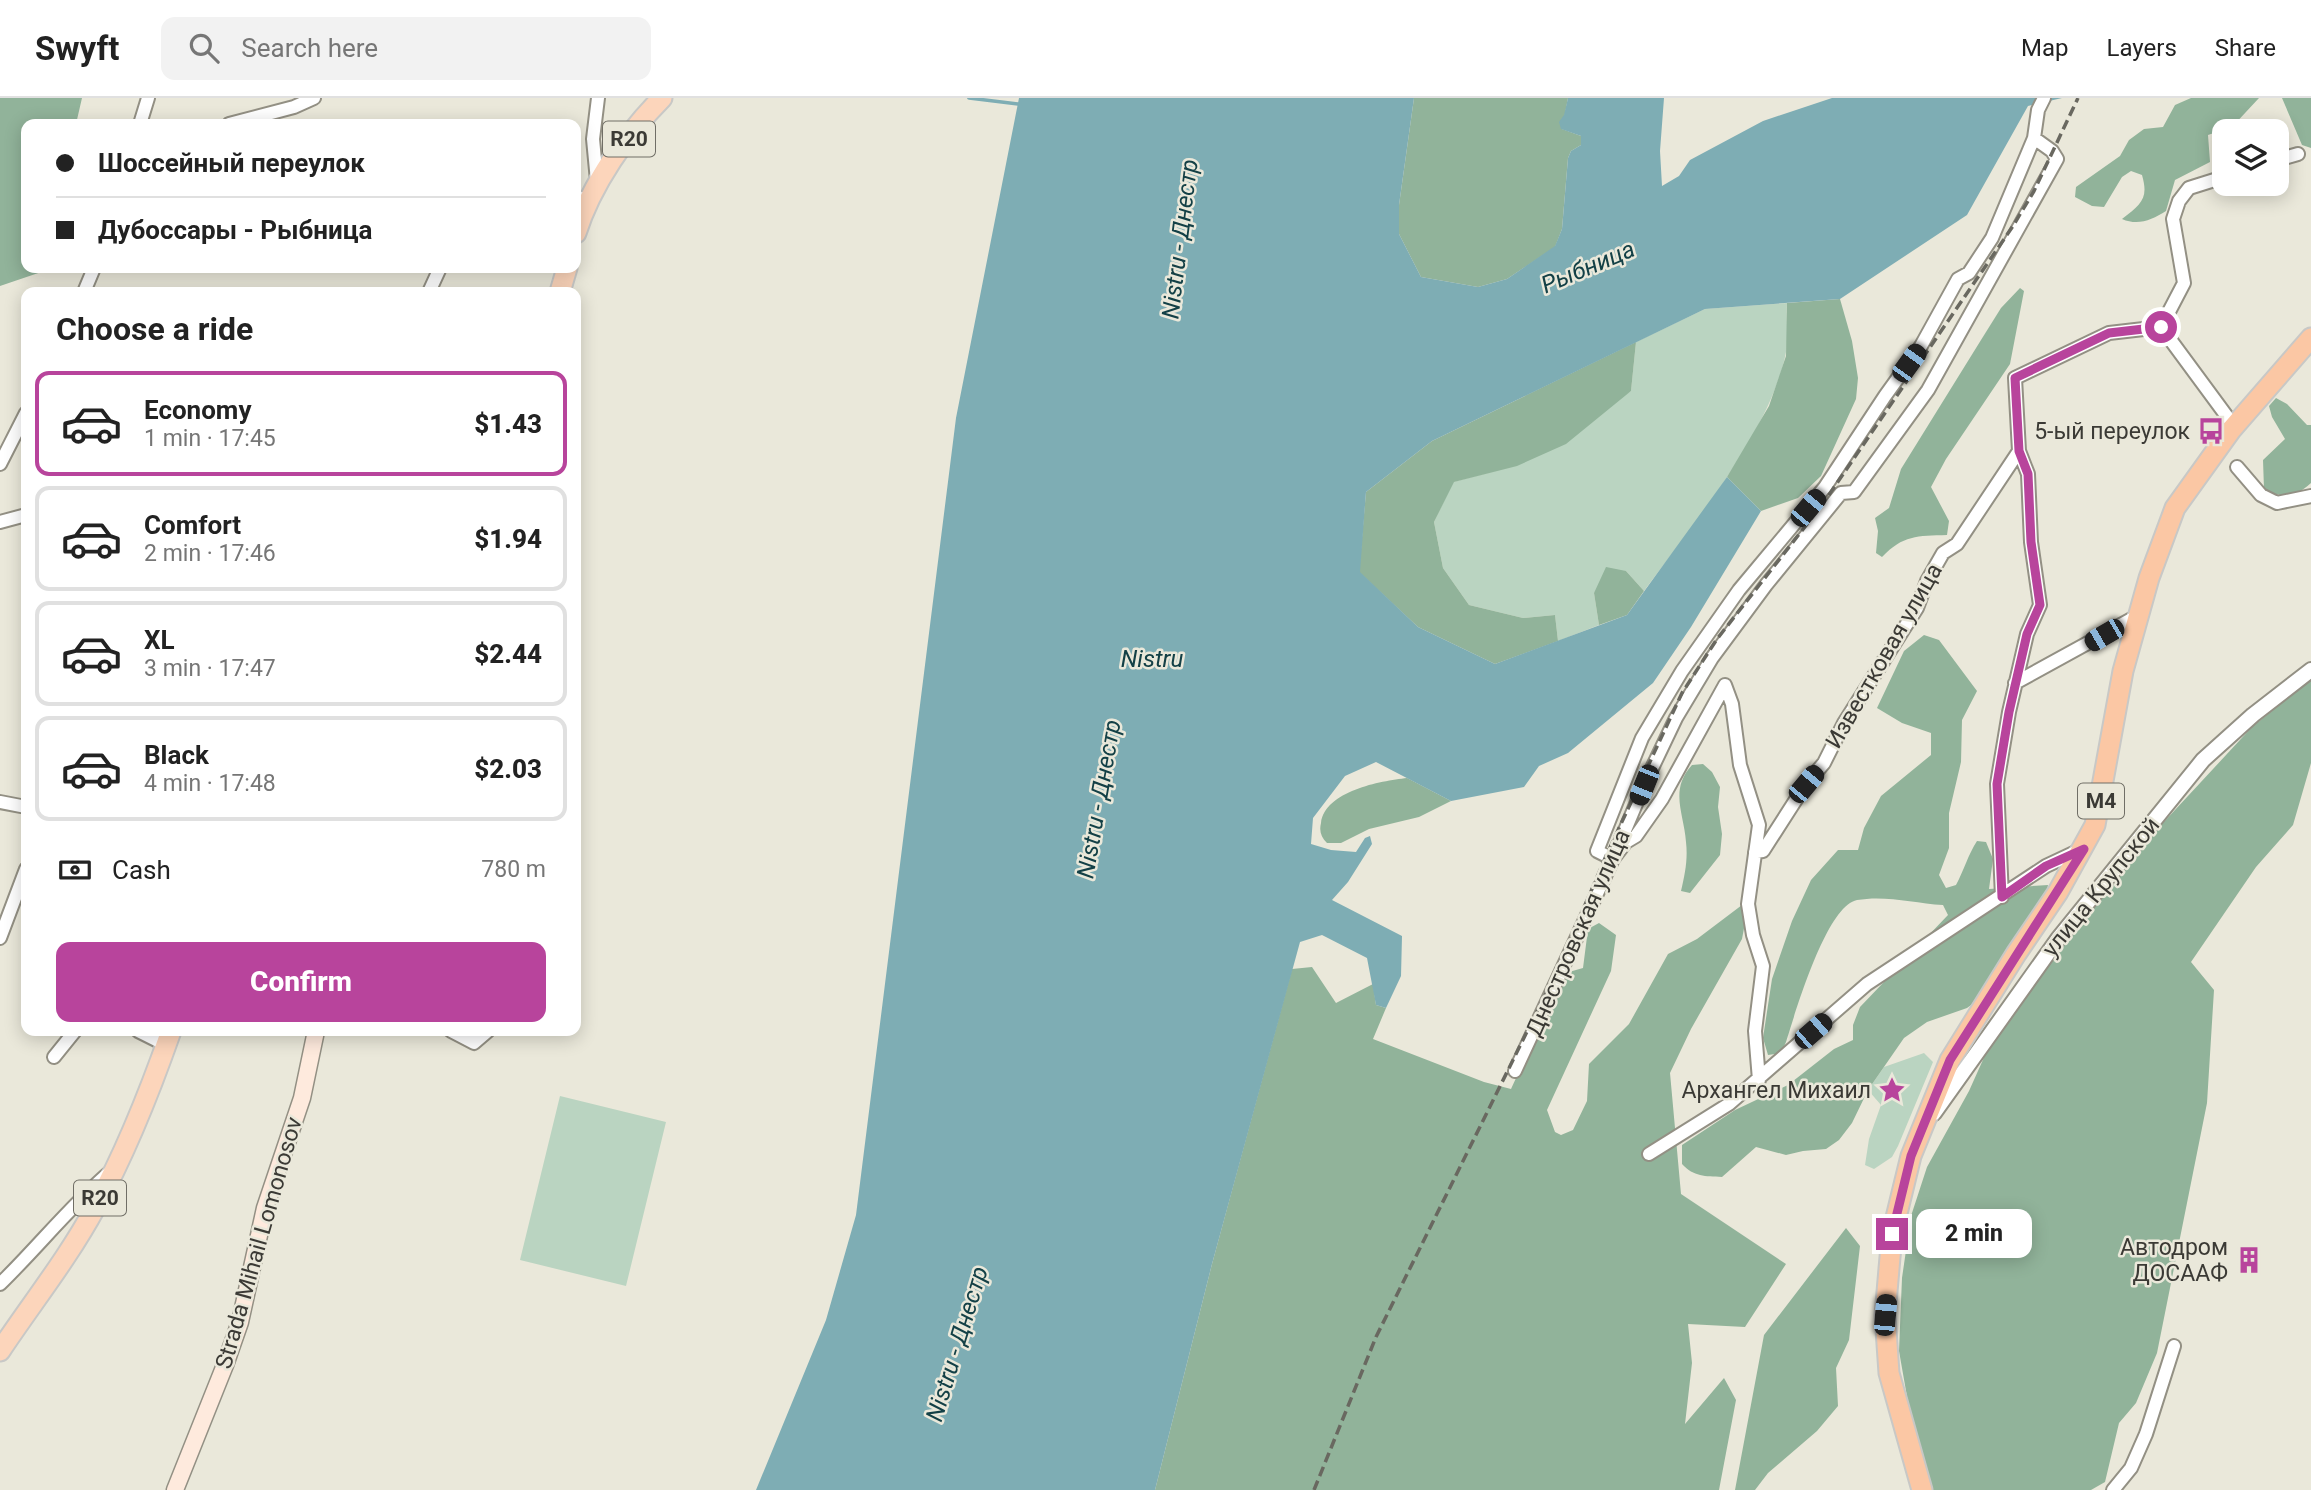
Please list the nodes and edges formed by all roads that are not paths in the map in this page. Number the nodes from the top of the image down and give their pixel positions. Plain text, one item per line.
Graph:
1 (148, 98) edge
2 (314, 98) edge
3 (598, 98) edge
4 (662, 98) edge
5 (2044, 98) edge
6 (142, 119) edge
7 (248, 119) edge
8 (2034, 138) junction
9 (2298, 154) dead end
10 (2289, 157) edge
11 (2212, 181) edge
12 (587, 192) edge
13 (581, 214) edge
14 (2161, 327) junction
15 (2311, 338) edge
16 (21, 423) edge
17 (2234, 426) junction
18 (2019, 451) junction
19 (0, 464) edge
20 (2237, 467) dead end
21 (2311, 496) edge
22 (21, 516) edge
23 (0, 522) edge
24 (2137, 616) junction
25 (2311, 670) edge
26 (2015, 683) junction
27 (0, 802) edge
28 (21, 806) edge
29 (2084, 849) junction
30 (1755, 852) junction
31 (1614, 859) junction
32 (21, 882) edge
33 (2002, 897) junction
34 (0, 938) edge
35 (71, 1036) edge
36 (315, 1036) edge
37 (461, 1036) edge
38 (482, 1036) edge
39 (169, 1038) edge
40 (54, 1057) dead end
41 (1515, 1071) dead end
42 (1759, 1080) junction
43 (1921, 1132) junction
44 (1649, 1154) dead end
45 (116, 1166) junction
46 (0, 1283) edge
47 (2174, 1346) dead end
48 (0, 1350) edge
49 (175, 1490) edge
50 (1922, 1490) edge
51 (2113, 1490) edge

1 - 6 street
2 - 7 street
3 - 12 street
4 - 12 main road, R20
5 - 8 street
8 - 31 street
8 - 31 street, Днестровская улица
9 - 10 street
11 - 14 street
12 - 13 main road, R20
14 - 17 street
14 - 18 street
15 - 17 highway, M4
16 - 19 street
17 - 24 highway, M4
18 - 26 street
18 - 30 street, Известковая улица
20 - 21 street
22 - 23 street
24 - 26 street
24 - 29 highway, M4
25 - 43 street, улица Крупской
26 - 33 street
27 - 28 street
29 - 33 street
29 - 43 highway, M4
30 - 31 street
30 - 42 street
31 - 41 street, Днестровская улица
32 - 34 street
33 - 42 street
35 - 40 street
36 - 49 main road, Strada Mihail Lomonosov
37 - 38 street
39 - 45 main road, R20
42 - 44 street
43 - 50 highway, M4
45 - 46 street
45 - 48 main road, R20
47 - 51 street

